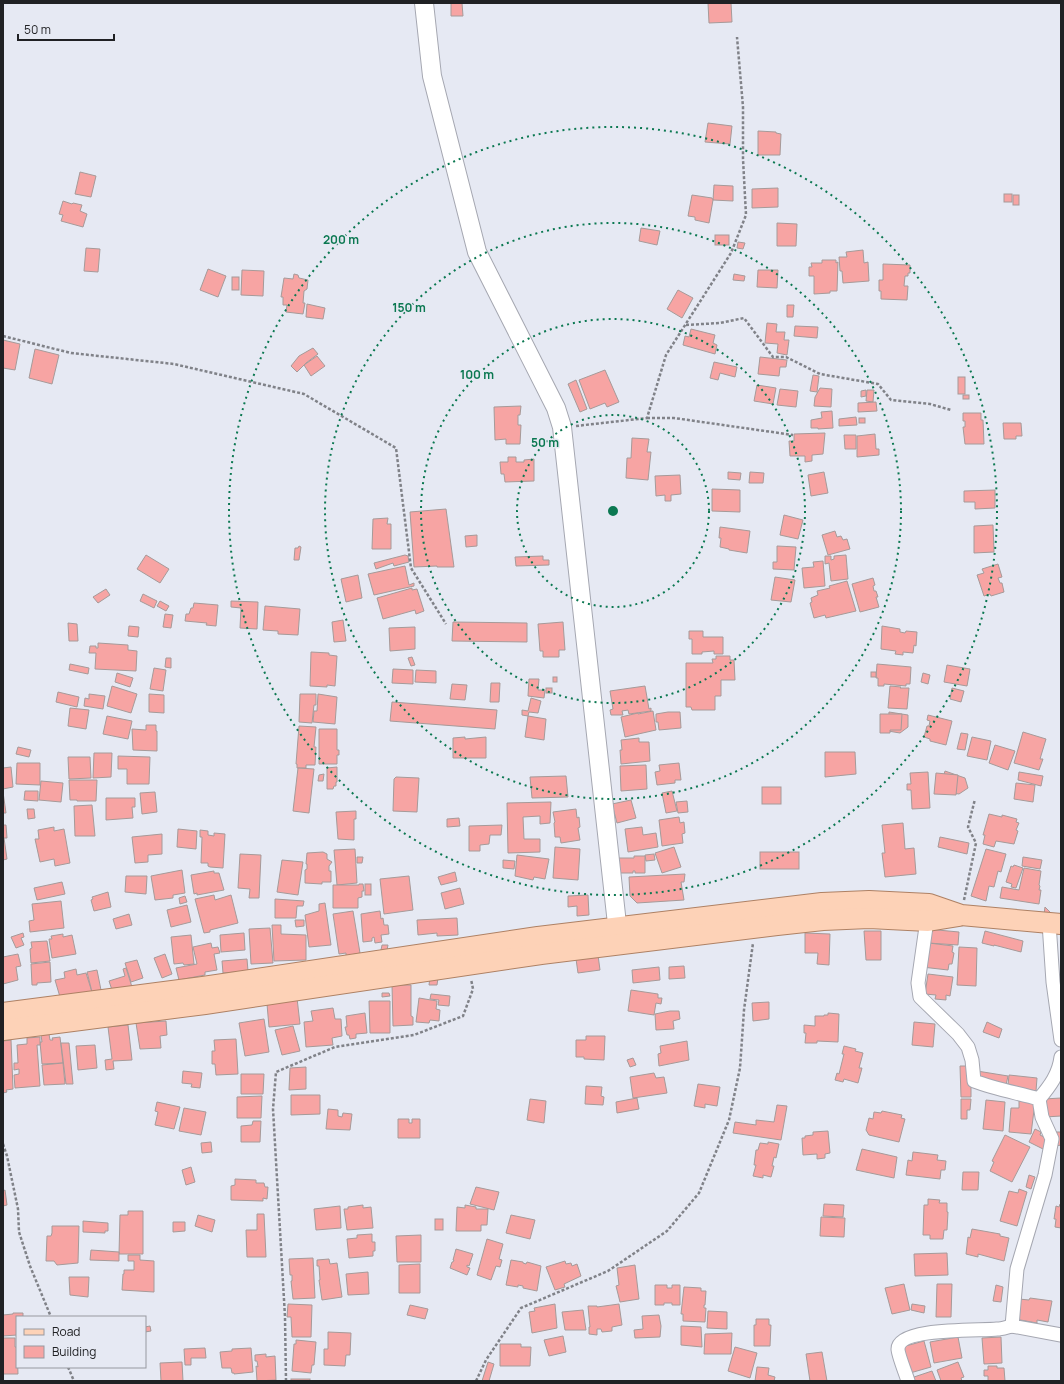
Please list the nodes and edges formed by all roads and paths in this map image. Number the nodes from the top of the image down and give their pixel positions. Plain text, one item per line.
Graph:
1 (424, 3) edge
2 (737, 37) dead end
3 (685, 325) junction
4 (3, 336) edge
5 (951, 410) dead end
6 (647, 418) junction
7 (562, 427) junction
8 (793, 435) dead end
9 (446, 624) dead end
10 (976, 799) dead end
11 (928, 913) junction
12 (961, 915) junction
13 (1055, 924) edge
14 (755, 928) junction
15 (618, 936) junction
16 (470, 965) junction
17 (3, 1013) edge
18 (3, 1030) edge
19 (1061, 1040) edge
20 (1061, 1057) edge
21 (1039, 1100) junction
22 (3, 1144) edge
23 (51, 1316) edge
24 (1012, 1326) junction
25 (1061, 1335) edge
26 (68, 1368) edge
27 (74, 1381) edge
28 (286, 1381) edge
29 (476, 1381) edge
30 (908, 1381) edge

1 - 7 street
2 - 3 path
3 - 5 path
3 - 6 path
4 - 9 path
6 - 7 path
6 - 8 path
7 - 15 street
10 - 12 path
11 - 12 main road
11 - 14 main road
11 - 15 main road
11 - 21 street
12 - 13 main road
13 - 19 street
14 - 15 main road
14 - 29 path
15 - 16 main road
15 - 17 main road
16 - 18 main road
16 - 28 path
20 - 21 street
21 - 24 street
22 - 23 path
24 - 25 street
24 - 30 street
26 - 27 path

